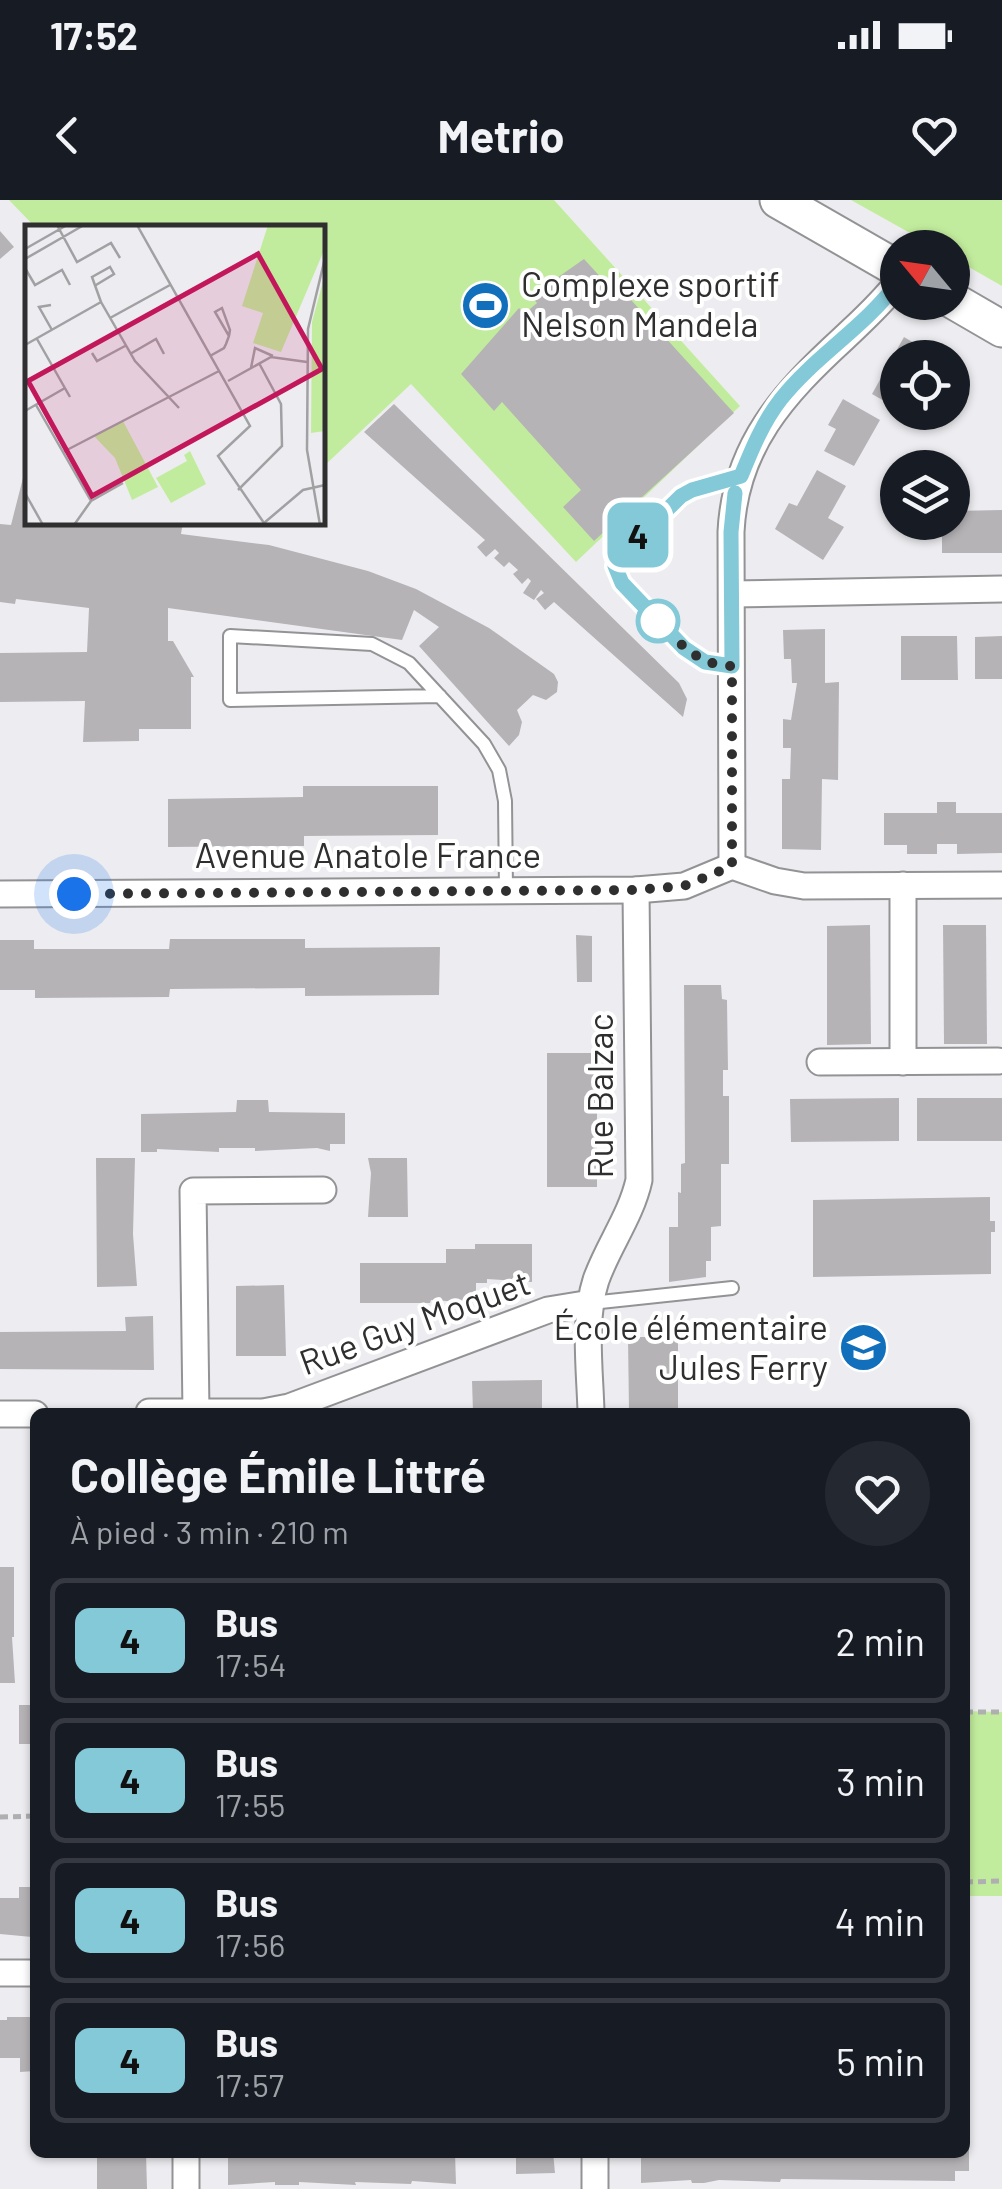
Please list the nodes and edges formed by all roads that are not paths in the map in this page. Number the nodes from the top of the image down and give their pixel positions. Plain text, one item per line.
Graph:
1 (778, 200) edge
2 (880, 259) edge
3 (880, 303) edge
4 (970, 310) edge
5 (1002, 328) edge
6 (741, 476) junction
7 (1002, 589) edge
8 (732, 594) junction
9 (732, 666) junction
10 (440, 696) junction
11 (732, 866) junction
12 (903, 885) junction
13 (1002, 885) edge
14 (506, 890) junction
15 (636, 890) junction
16 (0, 894) edge
17 (998, 1061) dead end
18 (820, 1062) dead end
19 (903, 1062) junction
20 (323, 1190) dead end
21 (732, 1288) dead end
22 (591, 1303) junction
23 (196, 1408) edge
24 (283, 1408) edge
25 (590, 1408) edge
26 (0, 1414) edge
27 (30, 1414) edge
28 (30, 1973) edge
29 (0, 1974) edge
30 (186, 2158) edge
31 (595, 2158) edge
32 (186, 2189) edge
33 (595, 2189) edge

1 - 2 main road
3 - 6 street
4 - 5 main road
6 - 8 street
6 - 9 lane
7 - 8 street
8 - 9 street
9 - 11 street
10 - 10 lane
10 - 14 lane
11 - 12 street
11 - 15 street, Avenue Anatole France
12 - 13 street
12 - 19 street
14 - 15 street, Avenue Anatole France
14 - 16 street, Avenue Anatole France
15 - 22 street, Rue Balzac
17 - 19 street
18 - 19 street
20 - 23 street
21 - 22 lane
22 - 24 street, Rue Guy Moquet
22 - 25 street, Rue Balzac
26 - 27 street
28 - 29 street
30 - 32 street
31 - 33 street

